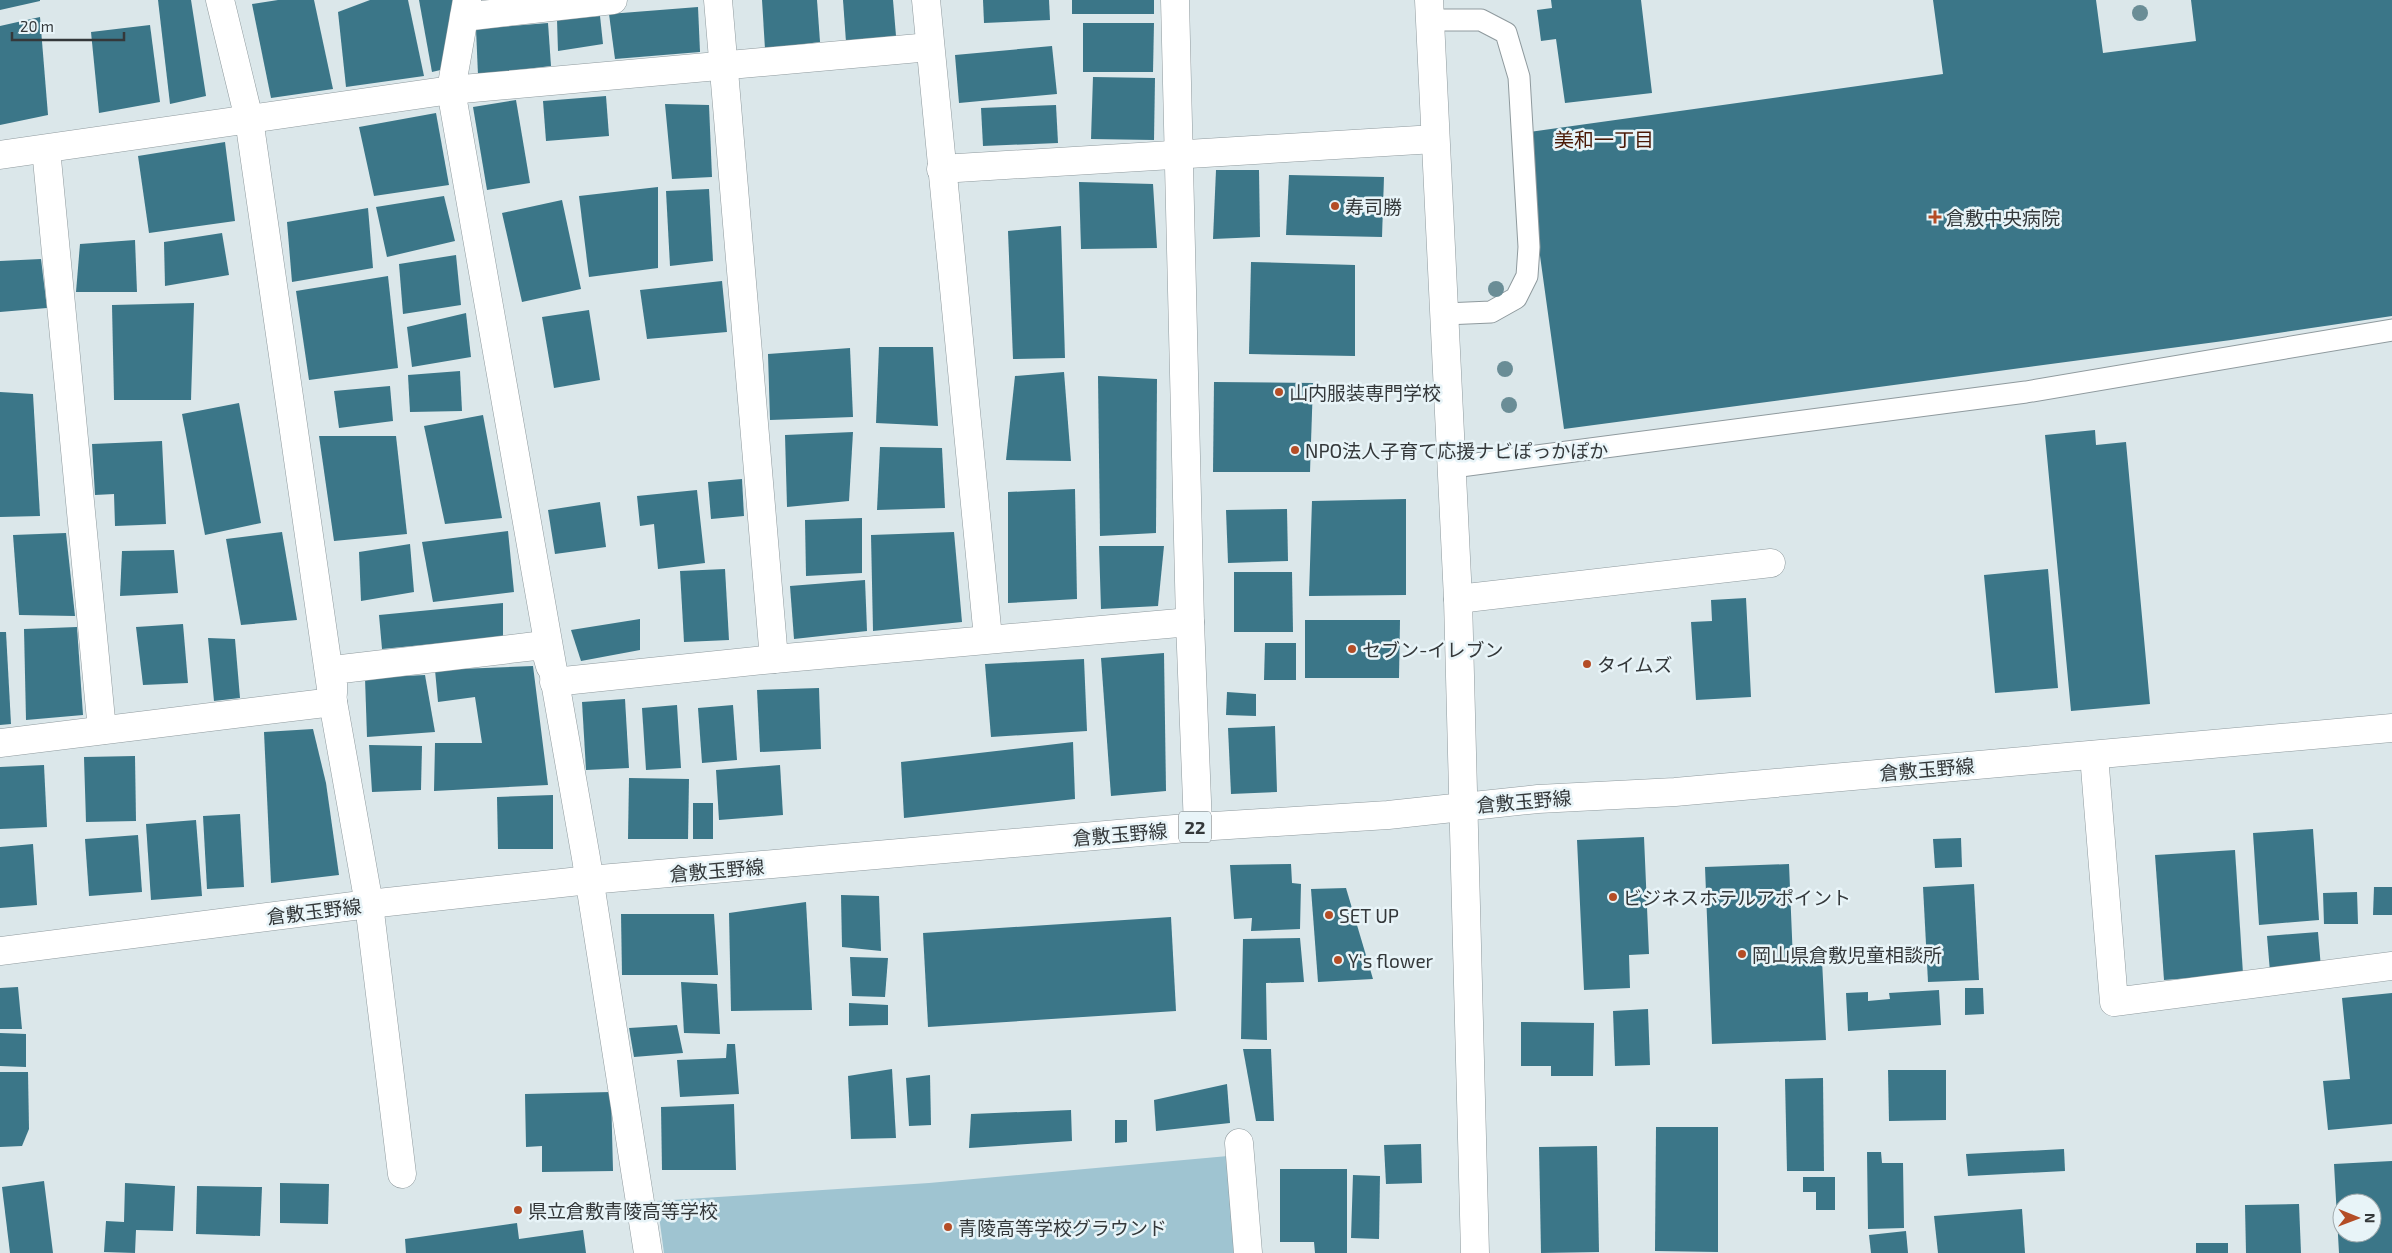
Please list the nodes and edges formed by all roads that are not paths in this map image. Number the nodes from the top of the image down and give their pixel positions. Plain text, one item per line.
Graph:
1 (220, 0) edge
2 (613, 0) edge
3 (718, 0) edge
4 (926, 0) edge
5 (1175, 0) edge
6 (466, 8) edge
7 (1430, 10) edge
8 (930, 47) junction
9 (724, 66) junction
10 (451, 90) junction
11 (249, 120) junction
12 (1435, 139) junction
13 (46, 148) junction
14 (1178, 153) junction
15 (0, 155) edge
16 (941, 169) junction
17 (1444, 314) junction
18 (2392, 330) edge
19 (1453, 466) junction
20 (1771, 563) dead end
21 (1458, 599) junction
22 (1190, 622) junction
23 (988, 638) junction
24 (774, 658) junction
25 (554, 682) junction
26 (333, 702) junction
27 (2392, 728) edge
28 (102, 730) junction
29 (0, 743) edge
30 (2094, 755) junction
31 (1465, 807) junction
32 (1198, 827) junction
33 (589, 880) junction
34 (369, 904) junction
35 (0, 951) edge
36 (2392, 966) edge
37 (1238, 1143) dead end
38 (402, 1174) dead end
39 (648, 1253) edge
40 (1248, 1253) edge
41 (1475, 1253) edge

1 - 11 street
2 - 6 street
3 - 9 street
4 - 8 street
5 - 14 street
6 - 10 street
7 - 12 street
7 - 17 lane
8 - 9 street
8 - 16 street
9 - 10 street
9 - 24 street
10 - 11 street
10 - 25 street
11 - 13 street
11 - 26 street
12 - 14 street
12 - 17 street
13 - 15 street
13 - 28 street
14 - 16 street
14 - 22 street
16 - 23 street
17 - 19 street
18 - 19 lane
19 - 21 street
20 - 21 street
21 - 31 street
22 - 23 street
22 - 32 street
23 - 24 street
24 - 25 street
25 - 26 street
25 - 33 street
26 - 28 street
26 - 34 street
27 - 30 street, 倉敷玉野線 / 22
28 - 29 street
30 - 31 street, 倉敷玉野線 / 22
30 - 36 street
31 - 32 street, 倉敷玉野線 / 22
31 - 41 street
32 - 33 street, 倉敷玉野線 / 22
33 - 34 street, 倉敷玉野線 / 22
33 - 39 street
34 - 35 street, 倉敷玉野線 / 22
34 - 38 street
37 - 40 street

